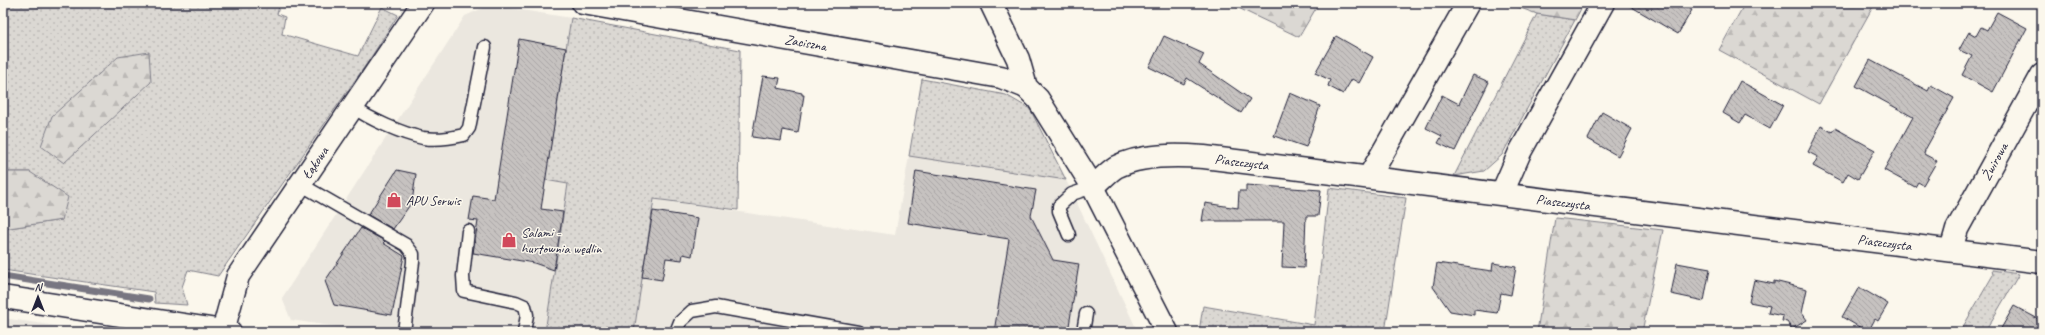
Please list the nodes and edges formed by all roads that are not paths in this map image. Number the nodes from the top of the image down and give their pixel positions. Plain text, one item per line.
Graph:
1 (423, 3) edge
2 (583, 3) edge
3 (991, 3) edge
4 (1468, 3) edge
5 (1603, 3) edge
6 (485, 47) dead end
7 (2042, 75) edge
8 (1026, 87) junction
9 (353, 107) junction
10 (1369, 177) junction
11 (300, 184) junction
12 (1093, 187) junction
13 (1502, 193) junction
14 (468, 231) dead end
15 (1068, 235) dead end
16 (1951, 250) junction
17 (2042, 262) edge
18 (3, 297) edge
19 (1086, 314) dead end
20 (172, 328) edge
21 (226, 331) edge
22 (404, 332) edge
23 (524, 332) edge
24 (676, 332) edge
25 (858, 332) edge
26 (1083, 332) edge
27 (1167, 332) edge

1 - 9 street, Łąkowa
2 - 8 street, Zaciszna
3 - 8 street
4 - 10 street
5 - 13 street
6 - 9 lane
7 - 16 street, Żwirowa
8 - 12 street
9 - 11 street, Łąkowa
10 - 12 street, Piaszczysta
10 - 13 street, Piaszczysta
11 - 21 street, Łąkowa
11 - 22 lane
12 - 15 lane
12 - 27 street
13 - 16 street, Piaszczysta
14 - 23 lane
16 - 17 street, Piaszczysta
18 - 20 street
19 - 26 lane
20 - 21 street
24 - 25 lane

